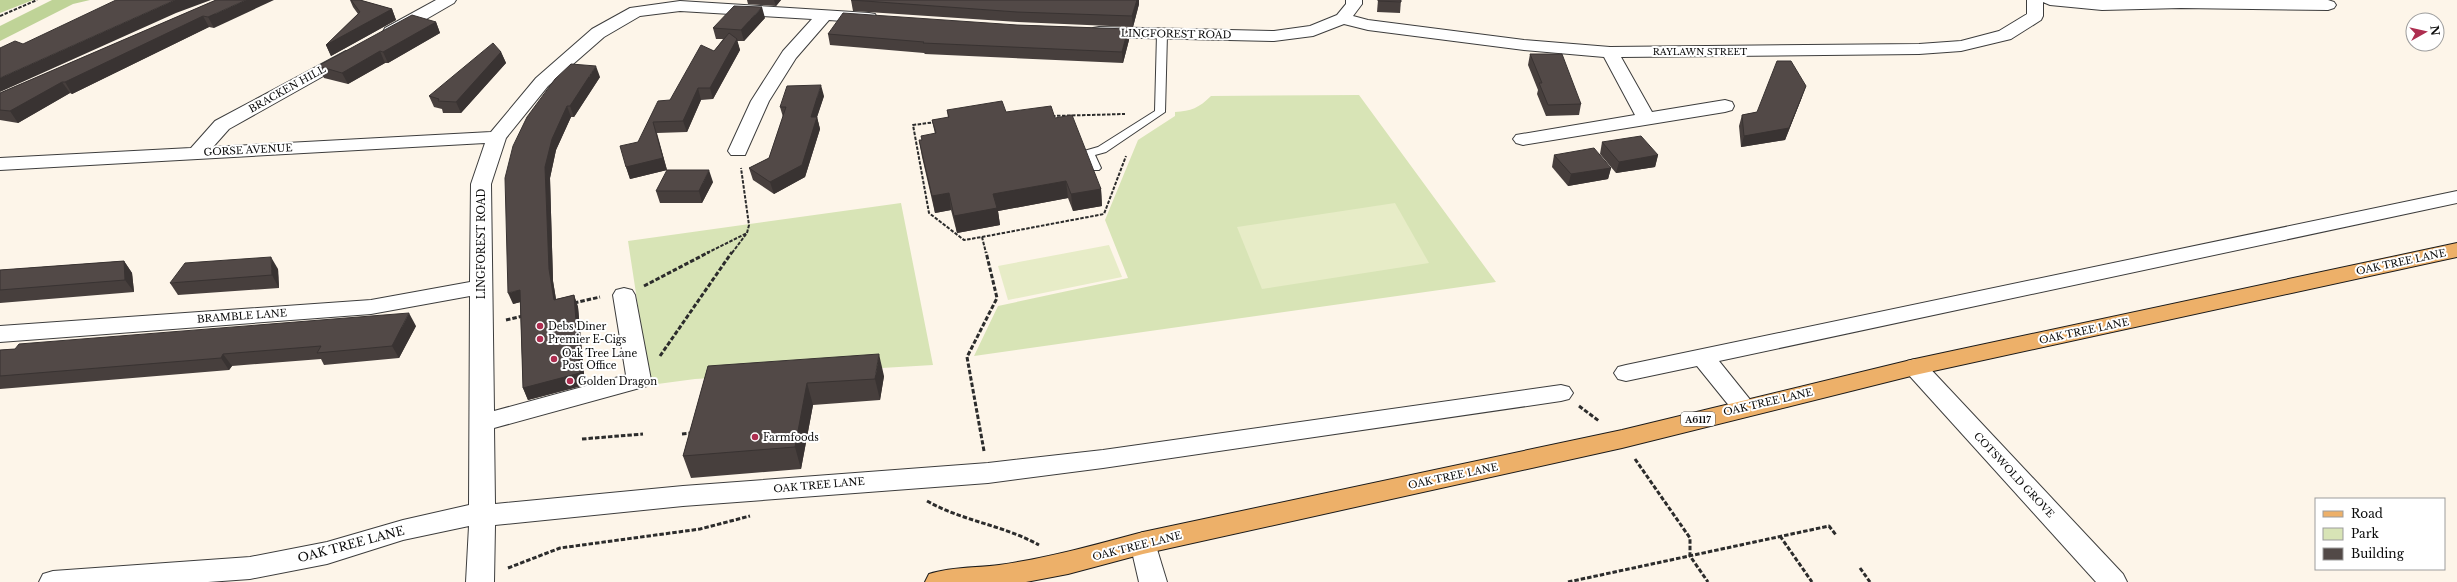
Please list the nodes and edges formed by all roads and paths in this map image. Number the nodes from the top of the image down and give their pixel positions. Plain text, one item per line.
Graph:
1 (37, 0) edge
2 (448, 0) edge
3 (1354, 0) edge
4 (2036, 0) edge
5 (2050, 0) edge
6 (2328, 5) dead end
7 (629, 6) edge
8 (825, 15) junction
9 (0, 16) edge
10 (1343, 19) junction
11 (887, 20) edge
12 (1079, 31) edge
13 (1162, 34) junction
14 (1610, 52) junction
15 (1725, 106) dead end
16 (1154, 115) junction
17 (1050, 116) edge
18 (1646, 119) junction
19 (942, 121) edge
20 (496, 137) junction
21 (1522, 139) dead end
22 (738, 151) joint
23 (1128, 151) dead end
24 (198, 152) junction
25 (0, 164) edge
26 (1095, 168) dead end
27 (2457, 197) edge
28 (982, 237) junction
29 (2457, 250) edge
30 (482, 287) junction
31 (624, 295) dead end
32 (0, 334) edge
33 (1702, 357) junction
34 (1915, 367) junction
35 (1626, 372) dead end
36 (639, 380) junction
37 (1561, 393) joint
38 (1744, 407) junction
39 (481, 423) junction
40 (694, 433) edge
41 (643, 434) dead end
42 (682, 434) dead end
43 (582, 439) dead end
44 (1622, 439) junction
45 (988, 473) junction
46 (925, 477) junction
47 (480, 514) junction
48 (755, 515) dead end
49 (1836, 535) dead end
50 (1780, 536) junction
51 (1143, 543) junction
52 (1690, 556) junction
53 (1068, 563) junction
54 (1860, 568) dead end
55 (480, 580) edge
56 (53, 582) edge
57 (939, 582) edge
58 (1153, 582) edge
59 (1568, 582) edge
60 (1708, 582) edge
61 (1812, 582) edge
62 (1870, 582) edge
63 (2113, 582) edge

1 - 9 path
2 - 24 street, BRACKEN HILL
3 - 10 street
4 - 14 street, RAYLAWN STREET
5 - 6 street
7 - 8 street, LINGFOREST ROAD
7 - 20 street, LINGFOREST ROAD
8 - 11 street, LINGFOREST ROAD
8 - 22 street
10 - 13 street, LINGFOREST ROAD
10 - 14 street, RAYLAWN STREET
12 - 13 street, LINGFOREST ROAD
13 - 16 lane
14 - 18 street
15 - 18 street
16 - 17 path
16 - 26 lane
18 - 21 street
19 - 28 path
20 - 24 street, GORSE AVENUE
20 - 30 street, LINGFOREST ROAD
22 - 36 path
23 - 28 path
24 - 25 street, GORSE AVENUE
27 - 33 street
28 - 45 path
29 - 34 main road, OAK TREE LANE / A6117
30 - 32 street, BRAMBLE LANE
30 - 39 street, LINGFOREST ROAD
31 - 36 street
33 - 35 street
33 - 38 street
34 - 38 main road, OAK TREE LANE / A6117
34 - 63 street, COTSWOLD GROVE
36 - 39 street
37 - 44 path
37 - 45 street, OAK TREE LANE
38 - 44 main road, OAK TREE LANE / A6117
39 - 47 street, LINGFOREST ROAD
40 - 42 path
41 - 43 path
44 - 51 main road, OAK TREE LANE / A6117
44 - 52 path
45 - 46 street, OAK TREE LANE
46 - 47 street, OAK TREE LANE
46 - 53 path
47 - 55 street, LINGFOREST ROAD
47 - 56 street, OAK TREE LANE
48 - 55 path
49 - 50 path
50 - 52 path
50 - 61 path
51 - 53 main road, OAK TREE LANE / A6117
51 - 58 street
52 - 59 path
52 - 60 path
53 - 57 main road, OAK TREE LANE / A6117
54 - 62 path

